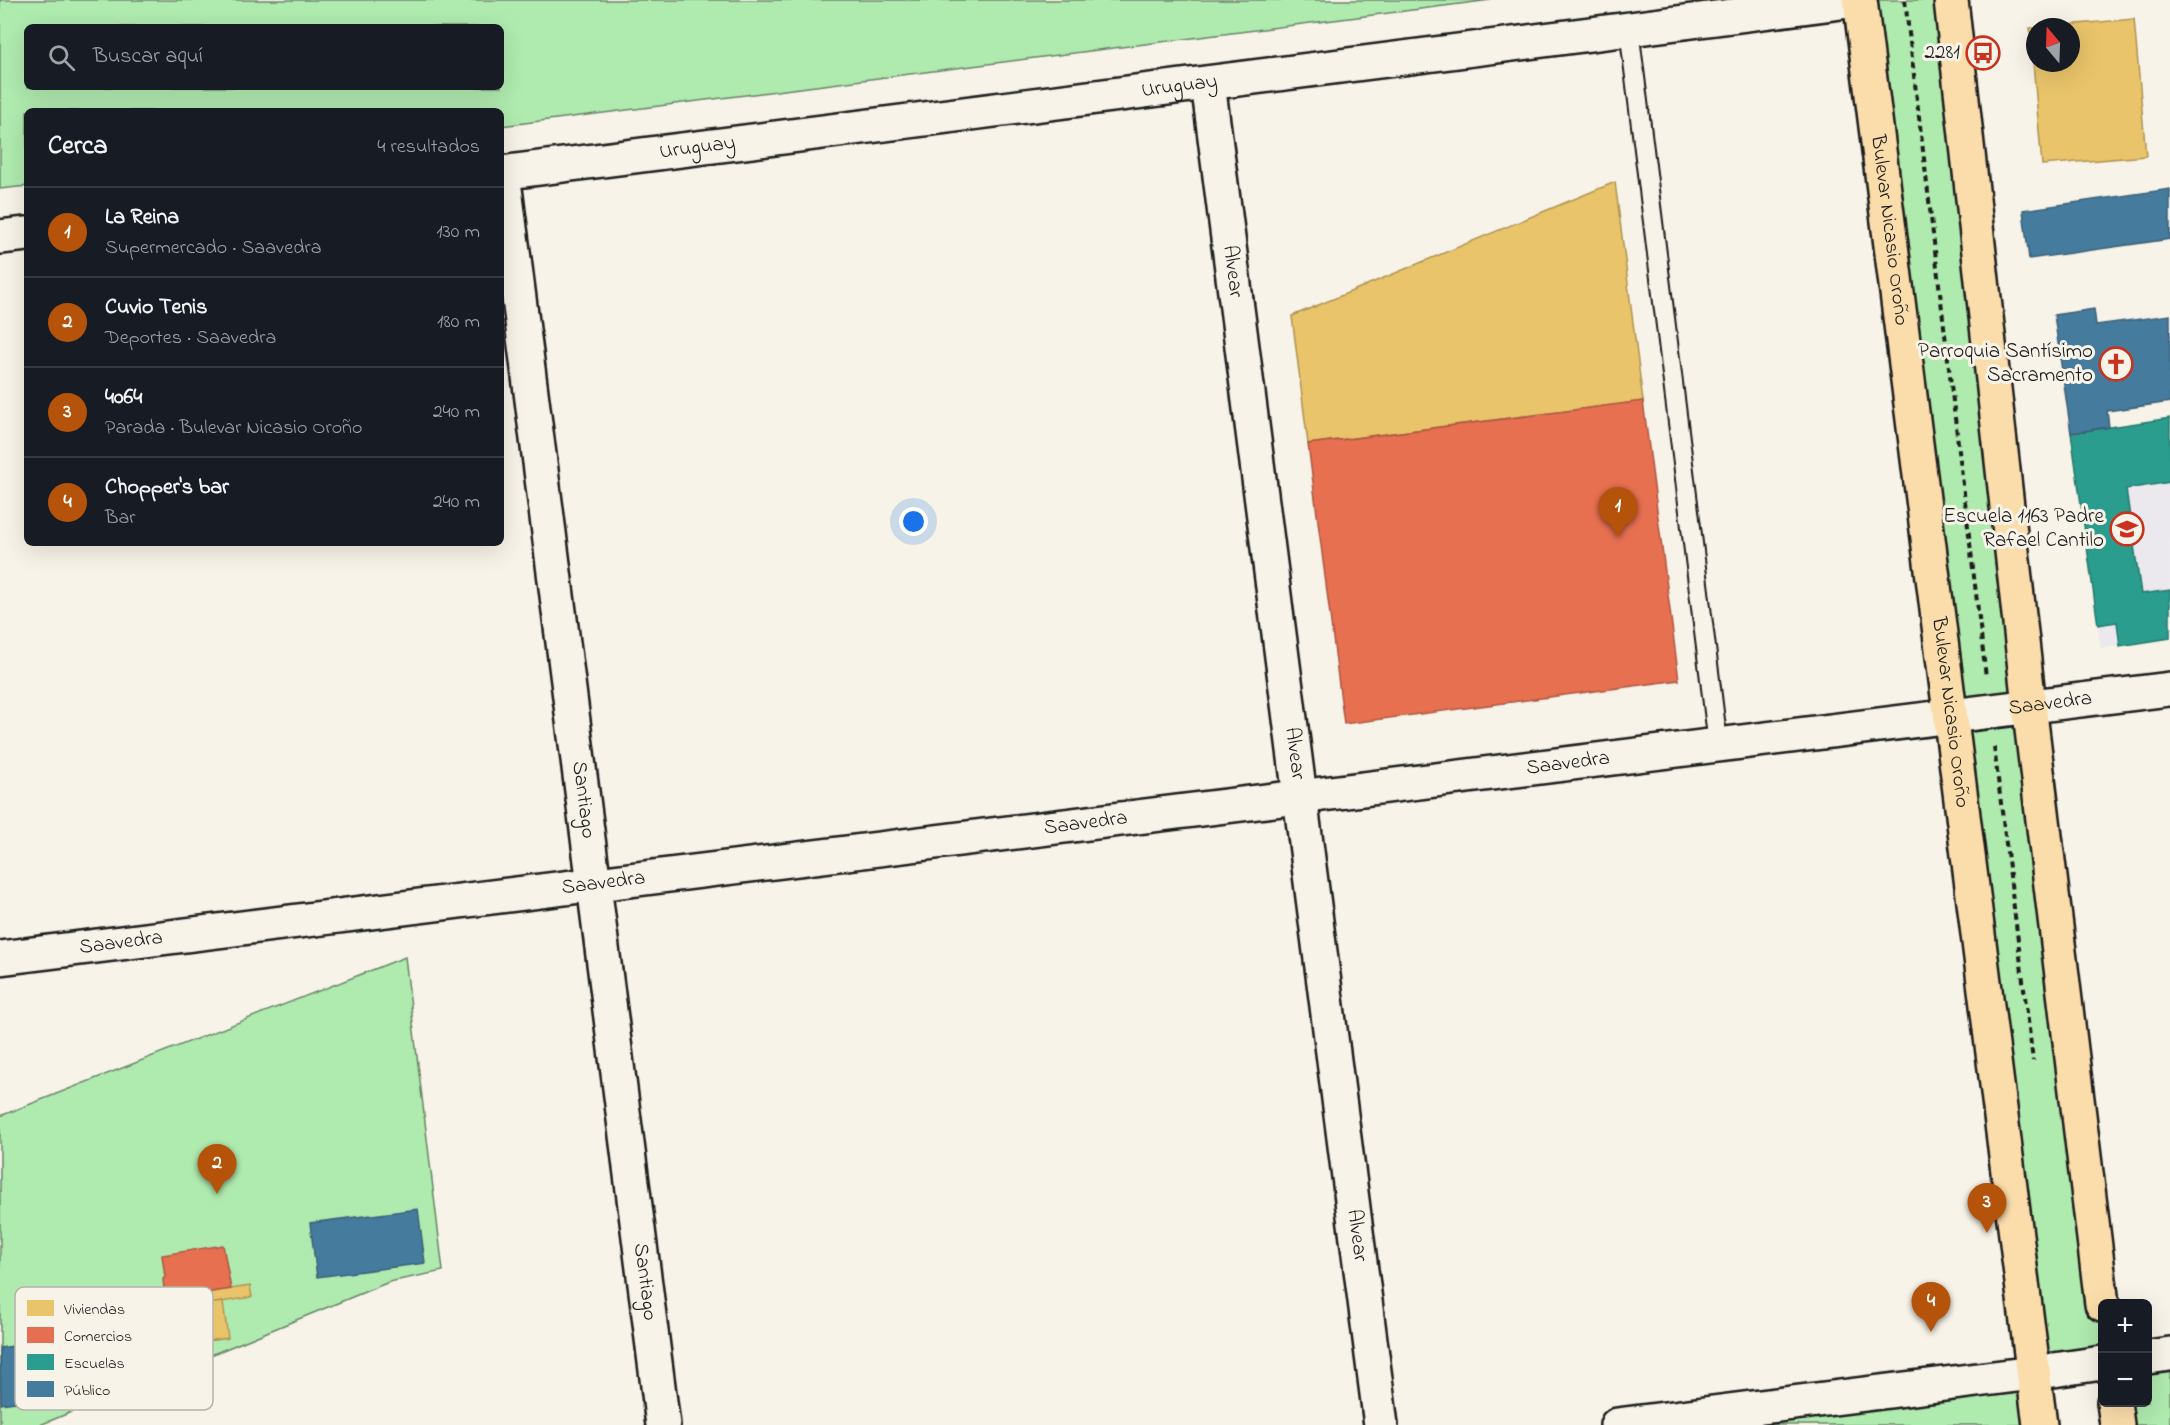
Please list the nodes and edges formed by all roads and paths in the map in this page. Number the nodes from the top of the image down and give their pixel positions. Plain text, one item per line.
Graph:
1 (1858, 0) edge
2 (1951, 0) edge
3 (1629, 29) junction
4 (1208, 83) junction
5 (504, 173) edge
6 (504, 188) edge
7 (24, 234) edge
8 (0, 237) edge
9 (2170, 688) edge
10 (2029, 705) junction
11 (1951, 715) junction
12 (1718, 744) junction
13 (1300, 796) junction
14 (594, 884) junction
15 (0, 958) edge
16 (2102, 1299) edge
17 (2170, 1354) edge
18 (2152, 1356) edge
19 (2098, 1364) edge
20 (2033, 1373) junction
21 (2115, 1407) edge
22 (663, 1425) edge
23 (1382, 1425) edge
24 (1617, 1425) edge
25 (2040, 1425) edge
26 (2117, 1425) edge

1 - 3 street, Uruguay
1 - 11 main road, Bulevar Nicasio Oroño
2 - 10 main road
3 - 4 street, Uruguay
3 - 12 lane
4 - 5 street, Uruguay
4 - 13 street, Alvear
6 - 14 street, Santiago
7 - 8 street
9 - 10 street, Saavedra
10 - 11 street, Saavedra
10 - 16 main road
11 - 12 street, Saavedra
11 - 20 main road, Bulevar Nicasio Oroño
12 - 13 street, Saavedra
13 - 14 street, Saavedra
13 - 23 street, Alvear
14 - 15 street, Saavedra
14 - 22 street, Santiago
17 - 18 street
19 - 20 street
20 - 24 street
20 - 25 main road, Bulevar Nicasio Oroño
21 - 26 main road

